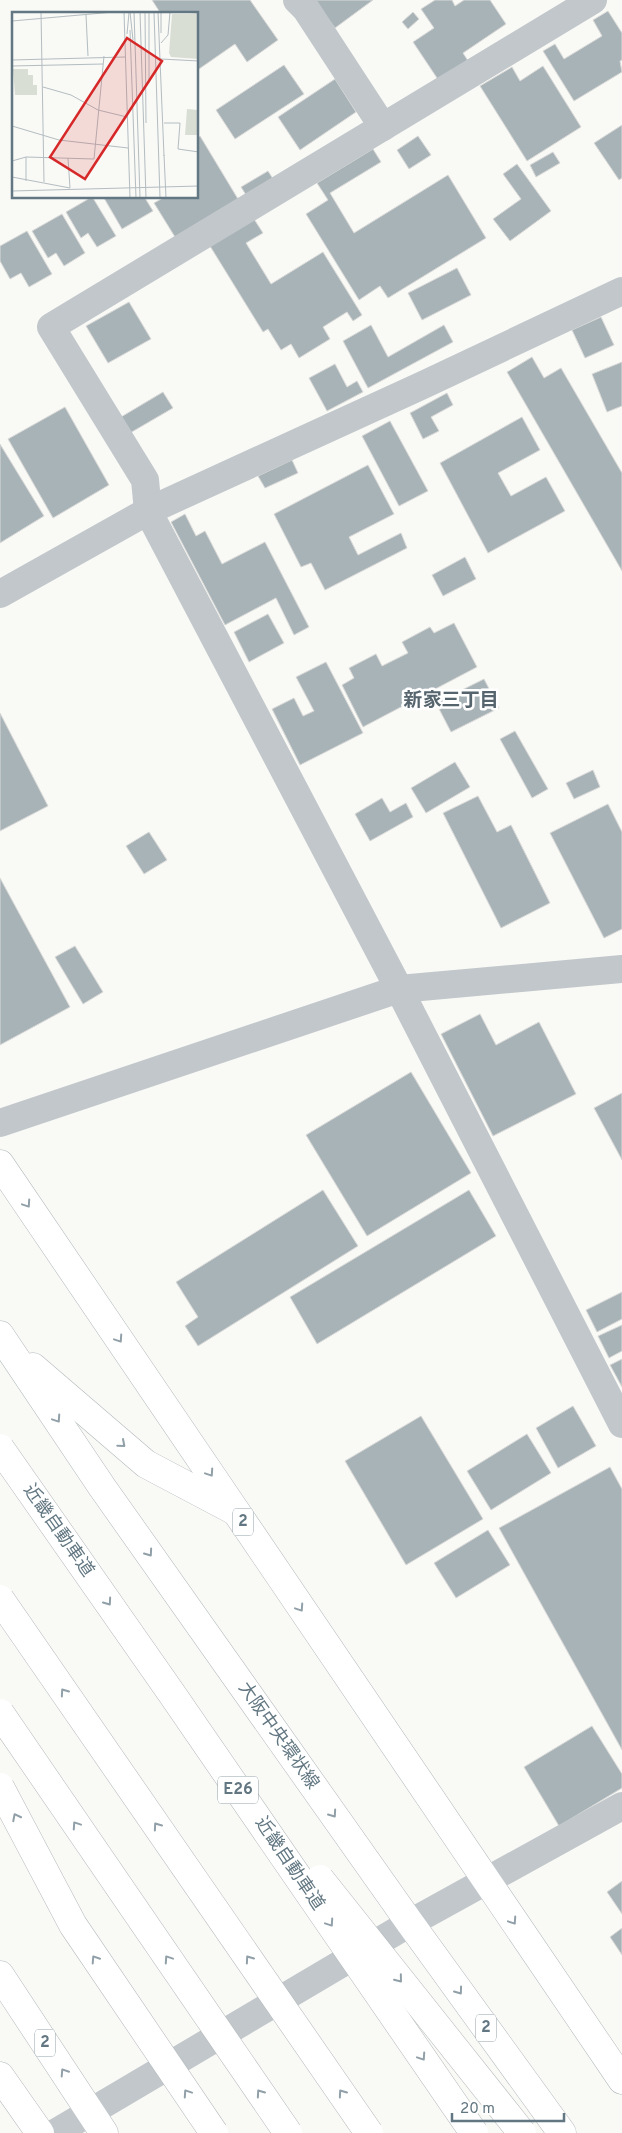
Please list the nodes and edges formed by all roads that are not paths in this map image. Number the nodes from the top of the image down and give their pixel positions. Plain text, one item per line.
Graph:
1 (297, 0) edge
2 (592, 0) edge
3 (383, 127) junction
4 (622, 291) edge
5 (148, 511) junction
6 (0, 594) edge
7 (622, 969) edge
8 (399, 989) junction
9 (0, 1123) edge
10 (0, 1164) edge
11 (3, 1339) edge
12 (622, 1424) edge
13 (0, 1448) edge
14 (236, 1512) junction
15 (0, 1599) edge
16 (172, 1694) junction
17 (0, 1713) edge
18 (0, 1787) edge
19 (622, 1806) edge
20 (486, 1881) junction
21 (410, 1923) junction
22 (0, 1974) edge
23 (604, 2055) junction
24 (0, 2076) edge
25 (622, 2080) edge
26 (622, 2097) edge
27 (97, 2123) edge
28 (40, 2133) edge
29 (55, 2133) edge
30 (214, 2133) edge
31 (288, 2133) edge
32 (369, 2133) edge
33 (474, 2133) edge
34 (522, 2133) edge
35 (562, 2133) edge

1 - 3 street
2 - 3 street
3 - 5 street
4 - 5 street
5 - 6 street
5 - 8 street
7 - 8 street
8 - 9 street
8 - 12 street
10 -> 14 main road, 2
11 -> 14 main road
11 -> 21 main road, 大阪中央環状線 / 2
13 -> 16 main road, 近畿自動車道 / E26, bridge
14 -> 20 main road, 2
32 -> 15 main road, bridge
16 -> 33 main road, 近畿自動車道 / E26, bridge
16 -> 34 main road, bridge
31 -> 17 main road, bridge
30 -> 18 main road, bridge
19 - 20 street
20 - 21 street
20 -> 23 main road, 2
21 - 27 street
21 -> 35 main road, 大阪中央環状線 / 2
27 -> 22 main road, 2
23 - 25 main road, 2
23 - 26 main road
24 - 28 main road
27 - 29 street

